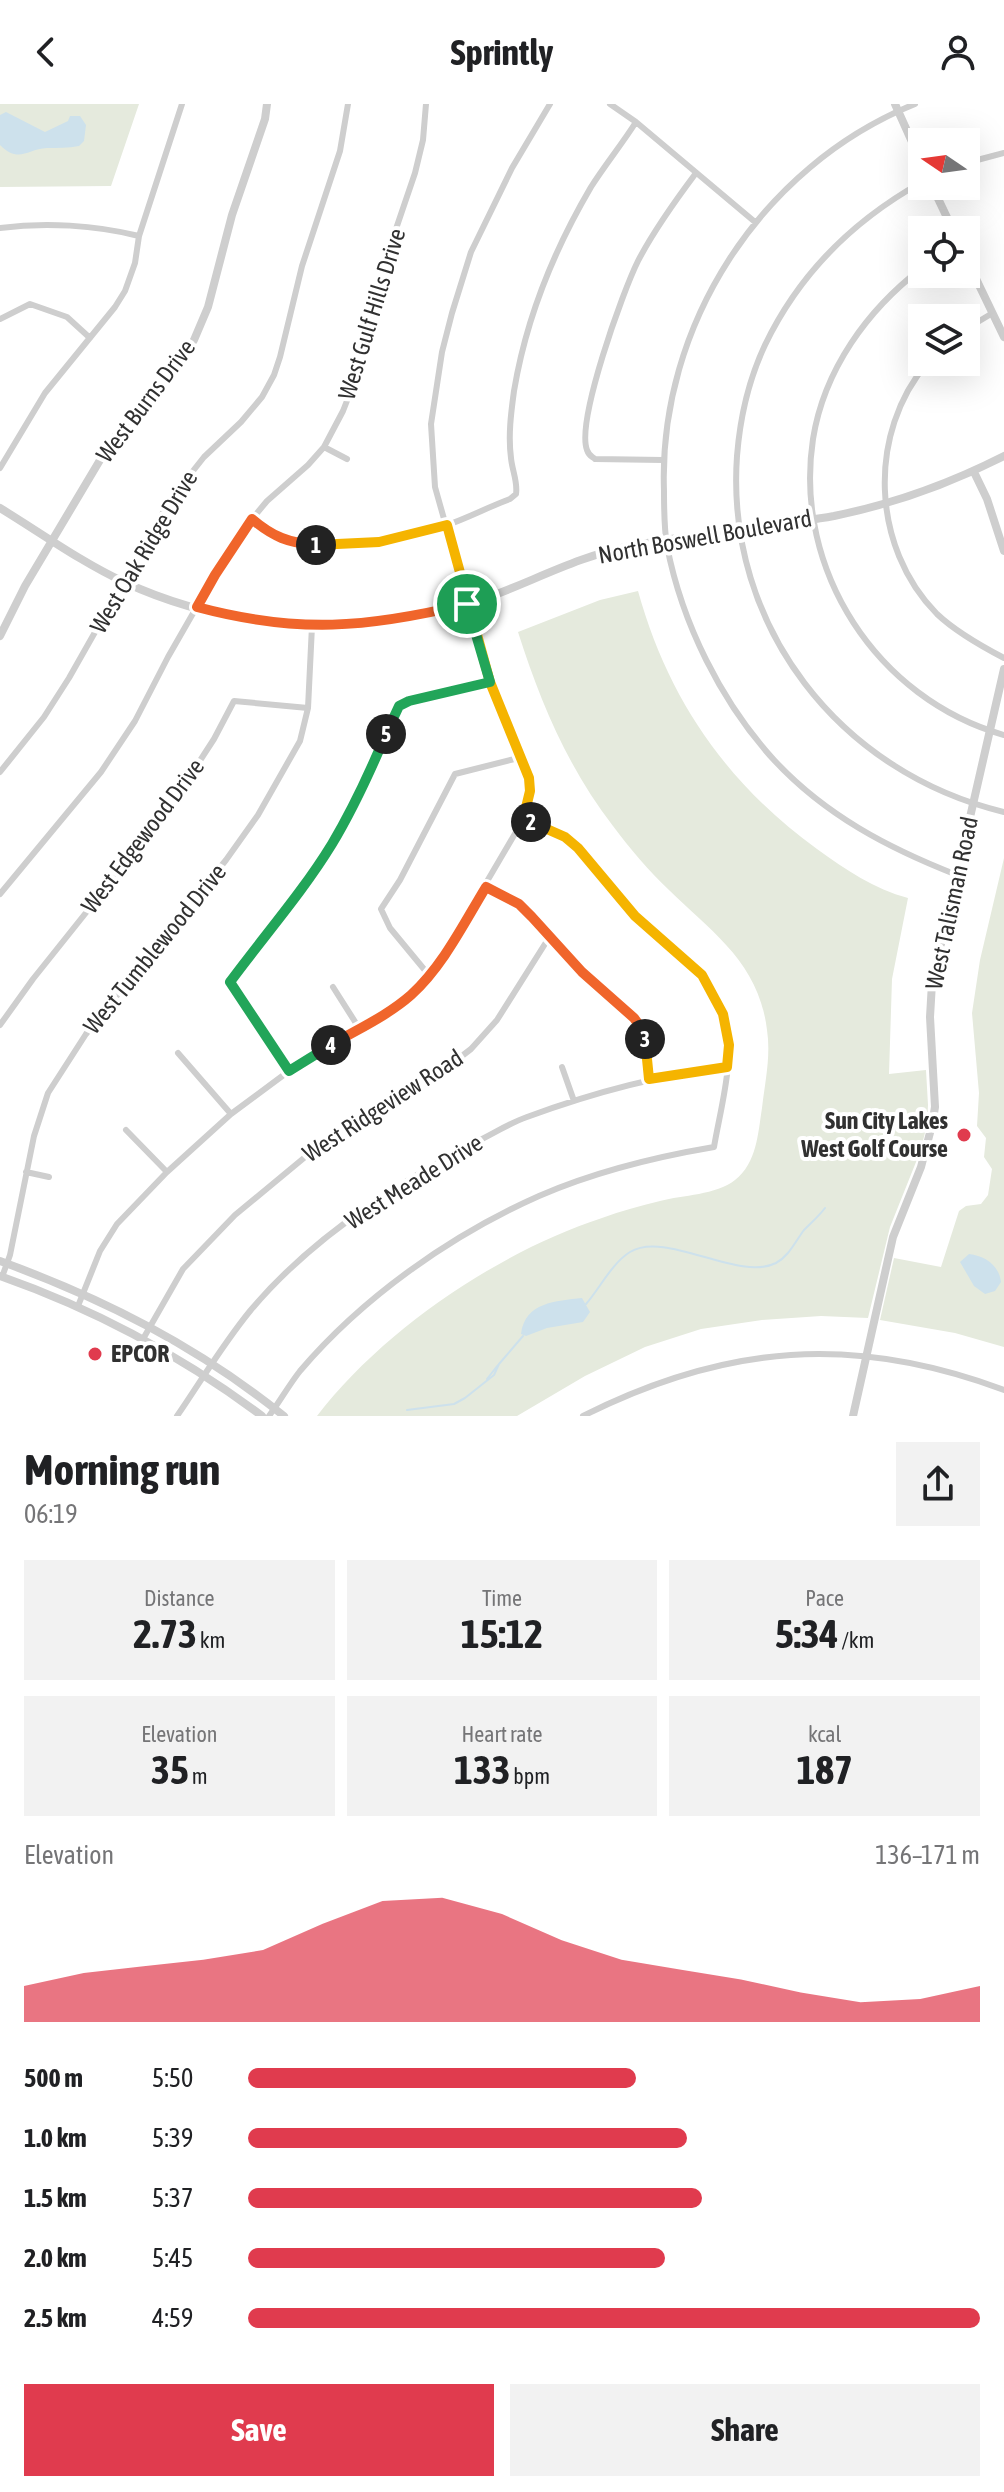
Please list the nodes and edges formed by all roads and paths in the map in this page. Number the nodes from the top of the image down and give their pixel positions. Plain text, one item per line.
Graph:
1 (182, 104) edge
2 (267, 104) edge
3 (348, 104) edge
4 (426, 104) edge
5 (550, 104) edge
6 (610, 104) edge
7 (915, 104) edge
8 (896, 108) edge
9 (636, 122) junction
10 (908, 134) edge
11 (1004, 153) edge
12 (980, 159) edge
13 (696, 173) junction
14 (908, 191) edge
15 (755, 222) junction
16 (0, 228) edge
17 (139, 236) junction
18 (908, 281) edge
19 (979, 288) edge
20 (991, 314) junction
21 (0, 319) edge
22 (980, 321) edge
23 (1004, 337) edge
24 (90, 338) junction
25 (916, 376) edge
26 (324, 447) junction
27 (1004, 456) edge
28 (347, 459) dead end
29 (663, 460) junction
30 (0, 468) edge
31 (974, 472) junction
32 (885, 504) junction
33 (0, 508) edge
34 (252, 519) junction
35 (813, 519) junction
36 (447, 525) junction
37 (739, 529) junction
38 (666, 539) junction
39 (53, 540) junction
40 (1004, 551) edge
41 (123, 582) junction
42 (467, 604) junction
43 (197, 607) junction
44 (312, 626) junction
45 (0, 636) edge
46 (1004, 658) edge
47 (1004, 669) edge
48 (490, 682) junction
49 (308, 708) junction
50 (990, 731) junction
51 (1004, 735) edge
52 (522, 757) junction
53 (0, 772) edge
54 (973, 805) junction
55 (1004, 812) edge
56 (523, 820) junction
57 (957, 875) junction
58 (486, 887) junction
59 (0, 894) edge
60 (550, 936) junction
61 (428, 974) junction
62 (333, 987) dead end
63 (0, 1025) edge
64 (359, 1028) junction
65 (178, 1053) dead end
66 (562, 1067) dead end
67 (727, 1067) junction
68 (289, 1071) junction
69 (649, 1079) junction
70 (574, 1101) junction
71 (231, 1114) junction
72 (126, 1130) dead end
73 (26, 1172) junction
74 (167, 1172) junction
75 (49, 1177) dead end
76 (3, 1262) edge
77 (1, 1276) edge
78 (84, 1294) junction
79 (78, 1306) junction
80 (151, 1325) junction
81 (143, 1339) junction
82 (866, 1355) junction
83 (213, 1364) junction
84 (204, 1376) junction
85 (1004, 1390) edge
86 (272, 1412) edge
87 (177, 1416) edge
88 (262, 1416) edge
89 (284, 1416) edge
90 (583, 1416) edge
91 (853, 1416) edge

1 - 17 street
2 - 39 street, West Burns Drive
3 - 41 street, West Oak Ridge Drive
4 - 26 street, West Gulf Hills Drive
5 - 36 street
6 - 9 street
7 - 8 street
8 - 10 street
8 - 15 street
9 - 13 street
9 - 36 street
11 - 12 street
13 - 15 street
13 - 29 street
14 - 37 street
15 - 29 street
16 - 17 street
17 - 24 street
18 - 35 street
19 - 20 street
20 - 22 street
20 - 23 street
21 - 24 street
24 - 30 street
25 - 32 street
26 - 28 street
26 - 34 street, West Gulf Hills Drive
27 - 31 street, North Boswell Boulevard
29 - 38 street
31 - 32 street, North Boswell Boulevard
31 - 40 street
32 - 35 street, North Boswell Boulevard
32 - 46 street
33 - 39 street, North Boswell Boulevard
34 - 36 street
34 - 43 street, West Gulf Hills Drive
35 - 37 street, North Boswell Boulevard
35 - 50 street
36 - 42 street
37 - 38 street, North Boswell Boulevard
37 - 54 street
38 - 42 street, North Boswell Boulevard
38 - 57 street
39 - 41 street, North Boswell Boulevard
39 - 45 street, West Burns Drive
41 - 43 street, North Boswell Boulevard
41 - 53 street, West Oak Ridge Drive
42 - 44 street, North Boswell Boulevard
42 - 48 street
43 - 44 street, North Boswell Boulevard
43 - 59 street, West Gulf Hills Drive
44 - 49 street, West Tumblewood Drive
47 - 50 street, West Talisman Road
48 - 52 street
48 - 68 street
49 - 63 street, West Edgewood Drive
49 - 73 street, West Tumblewood Drive
50 - 51 street
50 - 54 street, West Talisman Road
52 - 56 street
52 - 61 street
54 - 55 street
54 - 57 street, West Talisman Road
56 - 58 street
56 - 67 street
57 - 82 street, West Talisman Road
58 - 60 street
58 - 61 street
60 - 69 street
60 - 80 street, West Ridgeview Road
61 - 64 street
62 - 64 street
64 - 68 street
65 - 71 street
66 - 70 street
67 - 69 street, West Meade Drive
67 - 86 street
68 - 71 street
69 - 70 street, West Meade Drive
70 - 83 street, West Meade Drive
71 - 74 street
72 - 74 street
73 - 75 street
73 - 76 street, West Tumblewood Drive
74 - 78 street
76 - 77 street, West Tumblewood Drive
76 - 78 street
77 - 79 street
78 - 79 street
78 - 80 street
79 - 81 street
80 - 81 street, West Ridgeview Road
80 - 83 street
81 - 84 street
82 - 85 street
82 - 90 street
82 - 91 street, West Talisman Road
83 - 84 street, West Meade Drive
83 - 86 street
84 - 87 street, West Meade Drive
84 - 88 street
86 - 89 street

